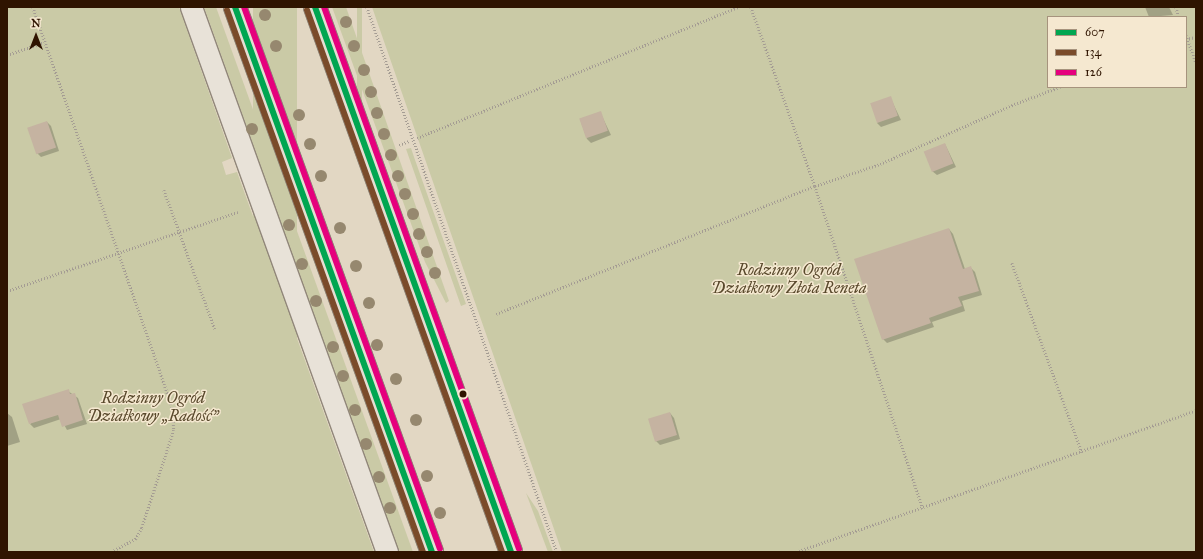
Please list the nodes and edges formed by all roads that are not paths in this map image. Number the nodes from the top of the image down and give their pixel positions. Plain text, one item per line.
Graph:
1 (191, 7) edge
2 (235, 7) edge
3 (315, 7) edge
4 (387, 552) edge
5 (432, 552) edge
6 (511, 552) edge

1 - 4 street
2 - 5 main road
3 - 6 main road

